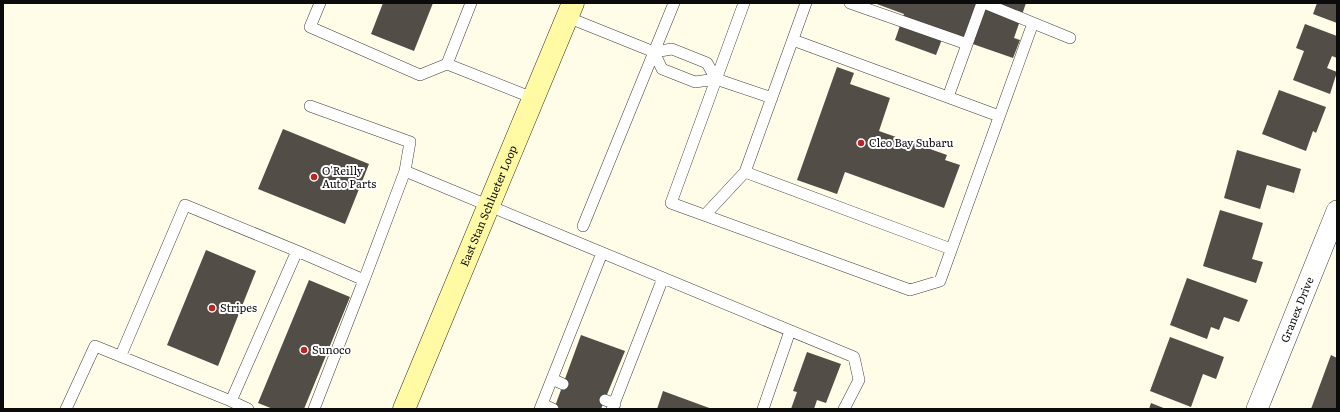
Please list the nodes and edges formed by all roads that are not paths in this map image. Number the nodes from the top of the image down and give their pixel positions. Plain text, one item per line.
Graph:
1 (320, 3) edge
2 (471, 3) edge
3 (674, 3) edge
4 (744, 3) edge
5 (806, 3) edge
6 (850, 3) edge
7 (983, 3) edge
8 (570, 10) edge
9 (1033, 23) junction
10 (1070, 38) dead end
11 (793, 40) junction
12 (967, 44) junction
13 (654, 52) junction
14 (447, 64) junction
15 (716, 79) junction
16 (948, 97) junction
17 (533, 98) junction
18 (772, 98) junction
19 (310, 106) dead end
20 (1000, 116) junction
21 (405, 171) junction
22 (745, 172) junction
23 (489, 204) junction
24 (1337, 211) edge
25 (705, 215) junction
26 (584, 226) dead end
27 (951, 249) junction
28 (297, 251) junction
29 (602, 253) junction
30 (663, 278) junction
31 (364, 280) junction
32 (790, 331) junction
33 (121, 355) junction
34 (561, 356) junction
35 (572, 360) dead end
36 (552, 379) junction
37 (563, 384) dead end
38 (231, 401) junction
39 (611, 404) edge
40 (541, 407) edge
41 (66, 409) edge
42 (248, 409) edge
43 (314, 409) edge
44 (404, 409) edge
45 (553, 409) edge
46 (763, 409) edge
47 (844, 409) edge
48 (1257, 409) edge

1 - 14 lane
2 - 14 lane
3 - 13 lane
4 - 15 lane
5 - 11 lane
6 - 12 lane
7 - 9 lane
7 - 12 lane
8 - 13 lane
8 - 17 main road, East Stan Schlueter Loop
9 - 10 lane
9 - 20 lane
11 - 16 lane
11 - 18 lane
12 - 16 lane
13 - 15 lane
13 - 15 lane
13 - 26 lane
14 - 17 lane
15 - 18 lane
15 - 25 lane
16 - 20 lane
17 - 23 main road, East Stan Schlueter Loop
18 - 22 lane
19 - 21 lane
20 - 27 lane
21 - 23 lane
21 - 31 lane
22 - 25 lane
22 - 27 lane
23 - 29 lane
23 - 44 main road, East Stan Schlueter Loop
24 - 48 street, Granex Drive
25 - 27 lane
28 - 31 lane
28 - 33 lane
28 - 38 lane
29 - 30 lane
29 - 34 lane
30 - 32 lane
30 - 39 lane
31 - 43 lane
32 - 46 lane
32 - 47 lane
33 - 38 lane
33 - 41 lane
34 - 35 lane
34 - 36 lane
36 - 37 lane
36 - 40 lane
38 - 42 lane
40 - 45 lane

